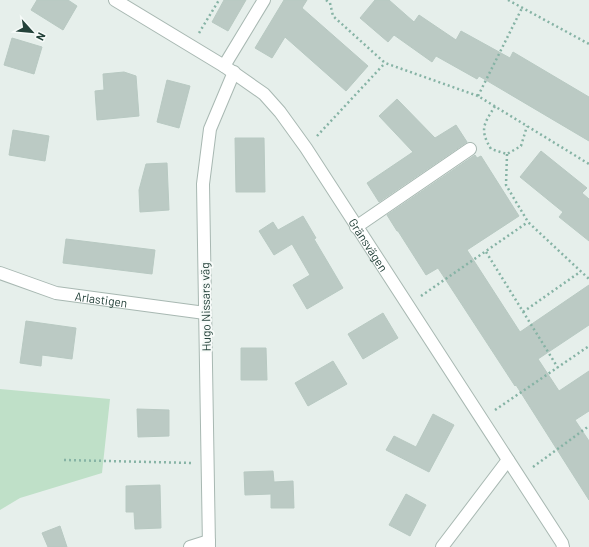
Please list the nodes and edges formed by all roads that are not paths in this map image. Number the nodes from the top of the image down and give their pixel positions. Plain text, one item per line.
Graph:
1 (115, 0) edge
2 (264, 0) edge
3 (229, 69) junction
4 (470, 149) dead end
5 (356, 227) junction
6 (0, 273) edge
7 (204, 313) junction
8 (508, 460) junction
9 (209, 544) edge
10 (190, 547) edge
11 (442, 547) edge
12 (563, 547) edge

1 - 3 street, Gränsvägen
2 - 3 street, Hugo Nissars väg
3 - 5 street, Gränsvägen
3 - 7 street, Hugo Nissars väg
4 - 5 street
5 - 8 street, Gränsvägen
6 - 7 street, Arlastigen
7 - 9 street, Hugo Nissars väg
8 - 11 street
8 - 12 street, Gränsvägen
9 - 10 street

